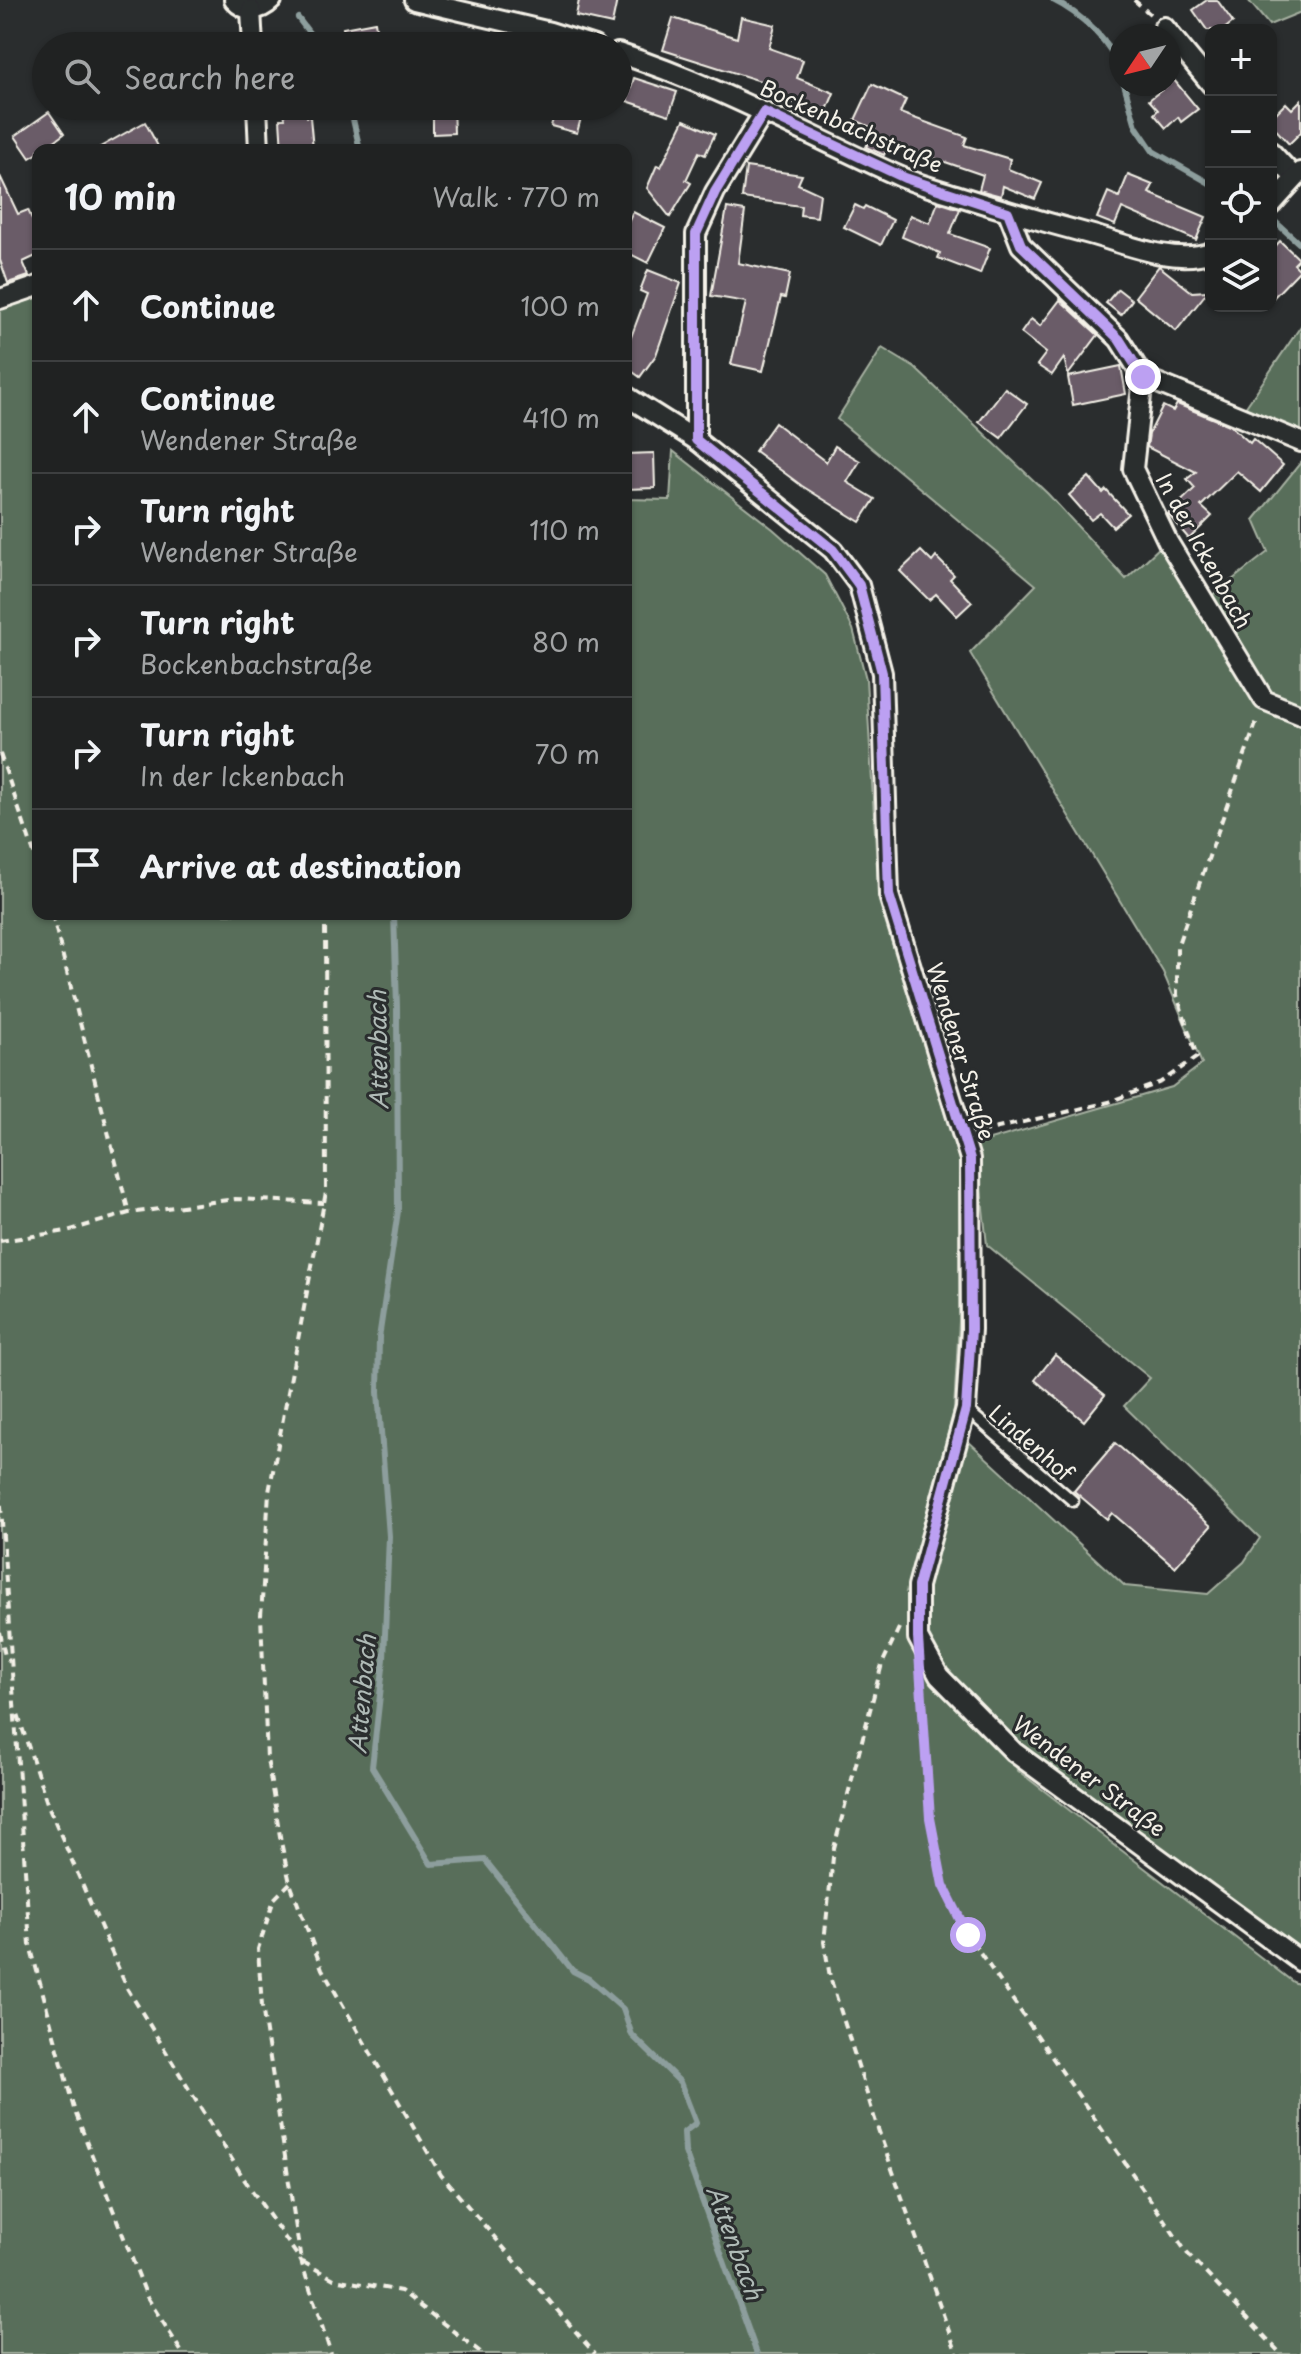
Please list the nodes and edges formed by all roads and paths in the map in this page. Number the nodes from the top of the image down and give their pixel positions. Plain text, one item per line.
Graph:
1 (272, 0) edge
2 (414, 0) edge
3 (242, 5) edge
4 (249, 32) edge
5 (550, 32) edge
6 (1181, 48) edge
7 (632, 58) edge
8 (1205, 77) edge
9 (764, 112) junction
10 (258, 120) edge
11 (259, 144) edge
12 (1277, 157) edge
13 (1298, 175) edge
14 (1277, 198) edge
15 (1008, 212) junction
16 (1205, 254) edge
17 (32, 288) edge
18 (0, 299) edge
19 (1143, 377) junction
20 (632, 400) edge
21 (696, 440) junction
22 (1301, 442) edge
23 (1264, 700) junction
24 (1301, 715) edge
25 (0, 754) edge
26 (32, 847) edge
27 (54, 920) edge
28 (325, 920) edge
29 (963, 1137) junction
30 (324, 1203) junction
31 (129, 1213) junction
32 (0, 1241) edge
33 (966, 1409) junction
34 (0, 1491) edge
35 (1073, 1501) dead end
36 (900, 1625) dead end
37 (0, 1632) edge
38 (11, 1663) junction
39 (921, 1683) dead end
40 (16, 1709) junction
41 (290, 1883) junction
42 (1301, 1962) edge
43 (301, 2261) junction
44 (183, 2354) edge
45 (331, 2354) edge
46 (483, 2354) edge
47 (595, 2354) edge
48 (957, 2354) edge
49 (1281, 2354) edge

1 - 3 street
2 - 5 street
3 - 4 street
6 - 8 street
7 - 9 street, Bockenbachstraße
9 - 15 street, Bockenbachstraße
9 - 21 street
10 - 11 street
12 - 13 street
13 - 14 street
15 - 16 street, Bockenbachstraße
15 - 19 street
17 - 18 street
19 - 22 street
19 - 23 street, In der Ickenbach
20 - 21 street
21 - 29 street, Wendener Straße
23 - 24 street
23 - 29 path
25 - 26 path
27 - 31 path
28 - 30 path
29 - 33 street, Wendener Straße
30 - 31 path
30 - 41 path
31 - 32 path
33 - 35 lane, Lindenhof
33 - 42 street, Wendener Straße
34 - 38 path
36 - 48 path
37 - 38 path
38 - 40 path
39 - 49 path
40 - 43 path
40 - 44 path
41 - 43 path
41 - 47 path
43 - 45 path
43 - 46 path

